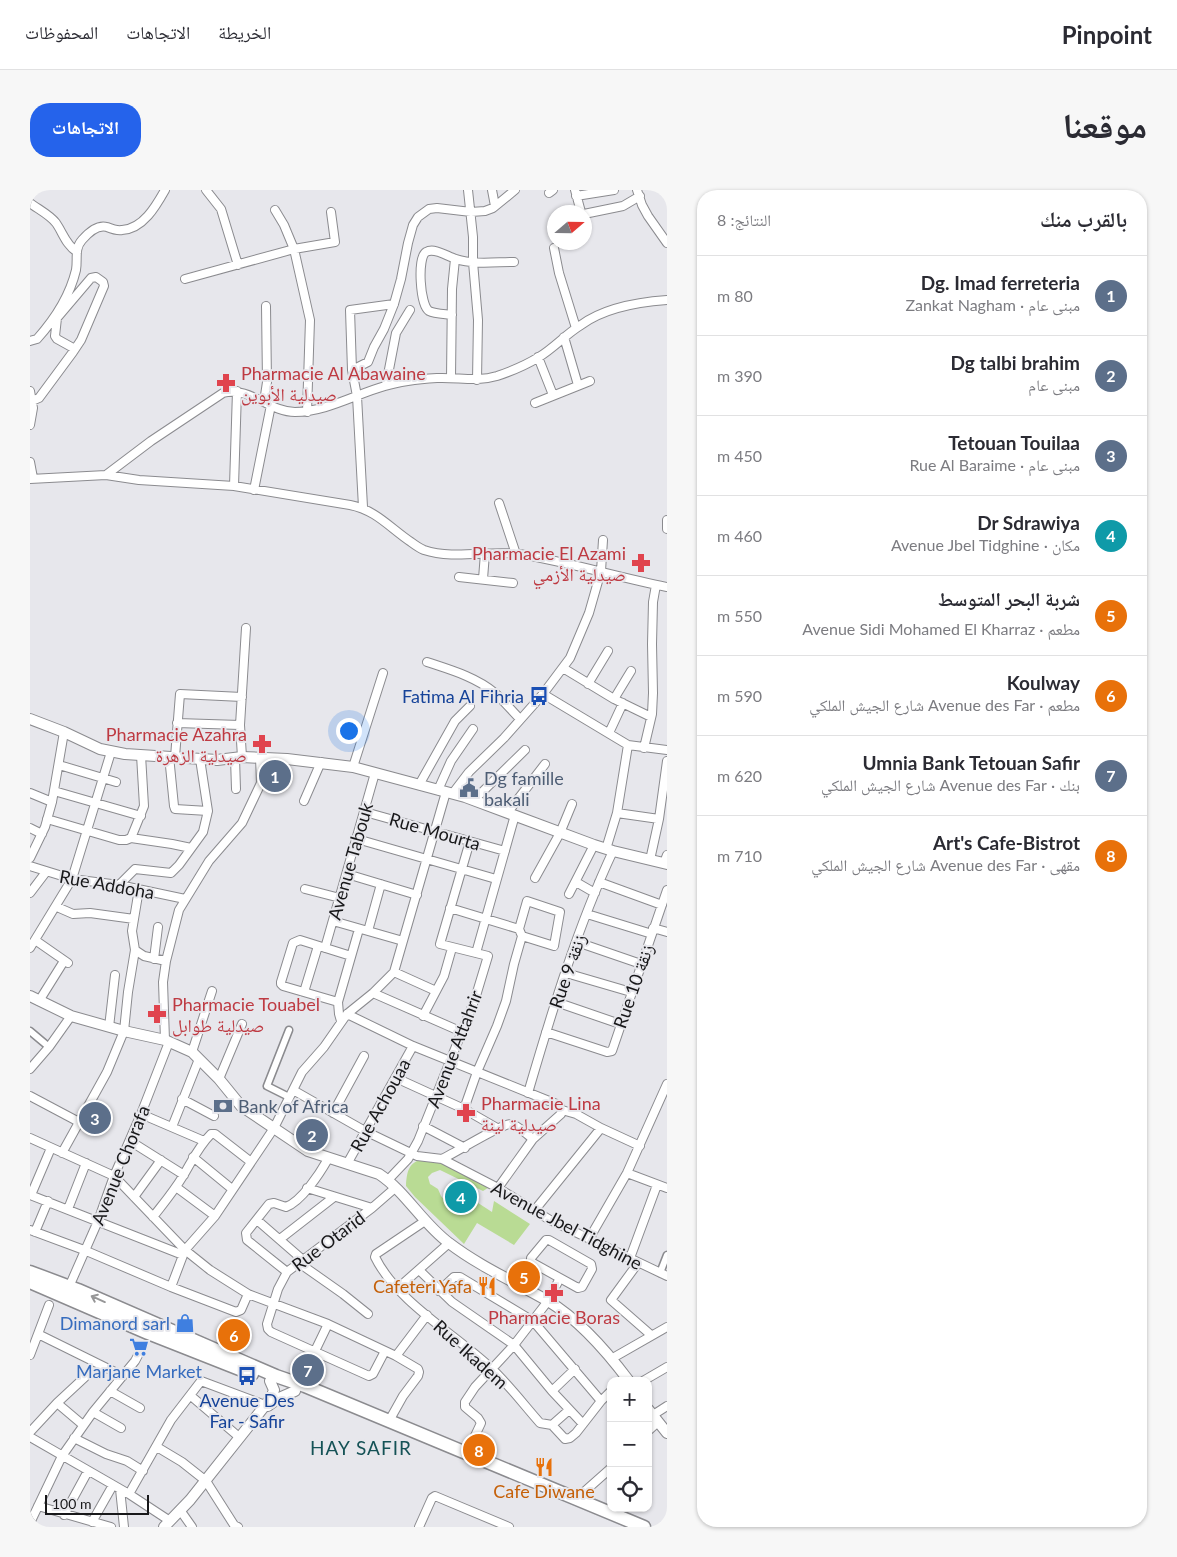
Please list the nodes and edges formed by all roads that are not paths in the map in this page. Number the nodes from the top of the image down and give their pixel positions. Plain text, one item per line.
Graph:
1 (165, 190) edge
2 (206, 190) edge
3 (468, 190) edge
4 (492, 190) edge
5 (614, 190) edge
6 (511, 192) edge
7 (576, 193) edge
8 (639, 193) edge
9 (30, 203) edge
10 (495, 206) junction
11 (275, 210) dead end
12 (332, 212) dead end
13 (471, 212) junction
14 (592, 212) edge
15 (667, 243) edge
16 (294, 249) junction
17 (554, 250) edge
18 (77, 252) junction
19 (455, 259) junction
20 (473, 262) junction
21 (514, 262) dead end
22 (238, 265) junction
23 (185, 279) dead end
24 (667, 300) edge
25 (394, 304) junction
26 (266, 306) dead end
27 (410, 310) dead end
28 (452, 315) junction
29 (576, 328) junction
30 (564, 338) junction
31 (30, 341) edge
32 (75, 349) junction
33 (538, 357) junction
34 (352, 370) junction
35 (451, 378) junction
36 (478, 380) junction
37 (590, 381) dead end
38 (386, 385) junction
39 (578, 385) junction
40 (30, 391) edge
41 (237, 391) junction
42 (552, 395) junction
43 (358, 396) junction
44 (32, 401) junction
45 (267, 403) junction
46 (535, 403) dead end
47 (307, 412) junction
48 (30, 425) edge
49 (30, 462) edge
50 (106, 475) junction
51 (32, 478) edge
52 (234, 486) junction
53 (254, 490) junction
54 (499, 503) dead end
55 (363, 508) junction
56 (667, 520) edge
57 (667, 529) edge
58 (603, 540) dead end
59 (485, 554) junction
60 (516, 554) junction
61 (601, 571) junction
62 (459, 577) dead end
63 (483, 579) junction
64 (513, 583) dead end
65 (656, 585) junction
66 (667, 585) edge
67 (246, 628) dead end
68 (608, 651) dead end
69 (427, 662) dead end
70 (563, 668) junction
71 (631, 671) dead end
72 (383, 674) dead end
73 (588, 684) junction
74 (543, 694) junction
75 (242, 697) junction
76 (614, 699) junction
77 (624, 704) junction
78 (470, 706) dead end
79 (651, 717) junction
80 (30, 719) edge
81 (520, 719) junction
82 (177, 723) junction
83 (240, 725) junction
84 (473, 729) dead end
85 (64, 732) junction
86 (609, 733) junction
87 (628, 745) junction
88 (644, 748) junction
89 (525, 750) dead end
90 (667, 750) edge
91 (111, 752) junction
92 (141, 755) junction
93 (172, 756) junction
94 (239, 758) junction
95 (260, 758) junction
96 (200, 759) junction
97 (667, 761) edge
98 (321, 762) junction
99 (545, 764) dead end
100 (59, 765) junction
101 (353, 767) junction
102 (375, 773) junction
103 (102, 778) junction
104 (116, 782) dead end
105 (419, 785) junction
106 (236, 789) dead end
107 (54, 792) junction
108 (446, 792) junction
109 (30, 794) edge
110 (304, 800) dead end
111 (474, 800) junction
112 (52, 802) junction
113 (95, 803) junction
114 (572, 804) dead end
115 (208, 811) junction
116 (365, 812) junction
117 (512, 814) junction
118 (617, 814) junction
119 (141, 816) junction
120 (47, 819) junction
121 (658, 819) junction
122 (30, 828) edge
123 (87, 830) junction
124 (435, 832) junction
125 (560, 833) junction
126 (42, 834) junction
127 (131, 838) junction
128 (357, 839) junction
129 (470, 841) junction
130 (594, 845) junction
131 (191, 848) junction
132 (610, 850) junction
133 (505, 851) junction
134 (30, 858) edge
135 (427, 859) junction
136 (650, 860) junction
137 (666, 860) edge
138 (30, 866) edge
139 (462, 869) junction
140 (46, 872) junction
141 (347, 874) junction
142 (535, 878) dead end
143 (72, 879) junction
144 (496, 879) junction
145 (576, 882) junction
146 (599, 882) junction
147 (382, 884) junction
148 (119, 885) junction
149 (139, 889) junction
150 (305, 889) dead end
151 (667, 890) edge
152 (30, 893) edge
153 (595, 893) junction
154 (569, 894) dead end
155 (417, 895) junction
156 (340, 898) junction
157 (185, 899) junction
158 (662, 905) junction
159 (57, 907) junction
160 (450, 908) junction
161 (587, 914) junction
162 (485, 918) junction
163 (134, 919) junction
164 (333, 921) junction
165 (158, 927) dead end
166 (359, 929) junction
167 (368, 931) junction
168 (652, 931) junction
169 (521, 932) junction
170 (667, 932) edge
171 (35, 940) junction
172 (403, 941) junction
173 (577, 942) junction
174 (322, 947) junction
175 (30, 948) edge
176 (452, 948) junction
177 (135, 950) junction
178 (476, 953) junction
179 (351, 956) junction
180 (154, 959) junction
181 (166, 961) junction
182 (641, 964) junction
183 (394, 972) junction
184 (566, 973) junction
185 (115, 975) dead end
186 (212, 991) dead end
187 (436, 991) junction
188 (304, 992) junction
189 (631, 992) junction
190 (373, 993) junction
191 (34, 998) edge
192 (338, 1002) junction
193 (556, 1002) junction
194 (347, 1014) junction
195 (71, 1016) junction
196 (423, 1016) junction
197 (341, 1021) junction
198 (242, 1024) dead end
199 (620, 1024) junction
200 (109, 1027) junction
201 (289, 1030) dead end
202 (30, 1031) edge
203 (124, 1031) junction
204 (462, 1032) junction
205 (546, 1032) junction
206 (167, 1041) junction
207 (413, 1046) junction
208 (49, 1047) junction
209 (196, 1055) junction
210 (364, 1056) dead end
211 (450, 1060) junction
212 (30, 1068) edge
213 (477, 1072) junction
214 (396, 1078) junction
215 (219, 1079) junction
216 (667, 1084) edge
217 (528, 1092) junction
218 (291, 1093) junction
219 (30, 1096) edge
220 (436, 1096) junction
221 (182, 1099) junction
222 (464, 1109) junction
223 (562, 1110) junction
224 (333, 1113) junction
225 (142, 1114) junction
226 (214, 1116) dead end
227 (79, 1122) junction
228 (423, 1126) junction
229 (172, 1127) junction
230 (274, 1128) junction
231 (497, 1128) junction
232 (601, 1128) junction
233 (365, 1131) junction
234 (30, 1138) edge
235 (533, 1139) junction
236 (130, 1141) junction
237 (204, 1141) junction
238 (640, 1146) junction
239 (51, 1148) junction
240 (465, 1148) junction
241 (62, 1154) junction
242 (412, 1154) junction
243 (193, 1157) junction
244 (256, 1159) junction
245 (328, 1159) junction
246 (442, 1159) junction
247 (161, 1160) junction
248 (86, 1163) junction
249 (347, 1164) junction
250 (627, 1173) junction
251 (184, 1175) junction
252 (114, 1176) junction
253 (391, 1184) junction
254 (657, 1185) junction
255 (176, 1186) junction
256 (232, 1188) junction
257 (308, 1188) junction
258 (498, 1188) junction
259 (667, 1188) edge
260 (30, 1195) edge
261 (134, 1197) junction
262 (334, 1197) junction
263 (48, 1201) junction
264 (372, 1208) junction
265 (68, 1209) junction
266 (534, 1212) junction
267 (215, 1216) junction
268 (153, 1217) junction
269 (257, 1220) junction
270 (98, 1221) junction
271 (425, 1221) junction
272 (33, 1231) edge
273 (280, 1239) junction
274 (589, 1239) junction
275 (449, 1243) junction
276 (84, 1250) junction
277 (184, 1253) junction
278 (667, 1255) edge
279 (630, 1258) junction
280 (301, 1262) junction
281 (638, 1263) junction
282 (419, 1270) junction
283 (30, 1272) edge
284 (287, 1272) junction
285 (663, 1275) edge
286 (560, 1278) junction
287 (30, 1282) edge
288 (69, 1287) junction
289 (171, 1287) junction
290 (398, 1288) junction
291 (439, 1291) junction
292 (248, 1294) junction
293 (548, 1301) junction
294 (274, 1303) junction
295 (50, 1305) dead end
296 (368, 1314) dead end
297 (426, 1315) junction
298 (532, 1321) junction
299 (328, 1324) junction
300 (667, 1327) edge
301 (38, 1334) junction
302 (651, 1335) junction
303 (514, 1345) junction
304 (143, 1346) dead end
305 (315, 1351) junction
306 (385, 1351) junction
307 (30, 1355) edge
308 (396, 1356) junction
309 (611, 1359) junction
310 (667, 1367) edge
311 (492, 1368) junction
312 (574, 1369) junction
313 (123, 1376) junction
314 (86, 1377) dead end
315 (624, 1377) edge
316 (650, 1377) edge
317 (270, 1381) junction
318 (110, 1391) junction
319 (295, 1391) junction
320 (552, 1391) junction
321 (607, 1395) edge
322 (191, 1396) junction
323 (601, 1401) junction
324 (57, 1403) junction
325 (667, 1406) edge
326 (140, 1408) dead end
327 (263, 1408) junction
328 (570, 1410) junction
329 (93, 1412) junction
330 (653, 1415) edge
331 (389, 1421) junction
332 (583, 1424) junction
333 (84, 1425) junction
334 (552, 1425) junction
335 (121, 1428) dead end
336 (667, 1433) edge
337 (239, 1437) junction
338 (74, 1438) junction
339 (31, 1439) edge
340 (156, 1447) junction
341 (467, 1453) junction
342 (62, 1456) junction
343 (88, 1471) junction
344 (143, 1471) junction
345 (607, 1472) edge
346 (206, 1481) junction
347 (594, 1485) junction
348 (117, 1487) junction
349 (129, 1494) junction
350 (576, 1499) junction
351 (589, 1505) junction
352 (38, 1506) junction
353 (180, 1510) junction
354 (64, 1515) junction
355 (92, 1522) junction
356 (30, 1523) edge
357 (167, 1524) edge
358 (235, 1526) edge
359 (111, 1527) edge
360 (124, 1527) edge
361 (192, 1527) edge
362 (419, 1527) edge
363 (509, 1527) edge
364 (623, 1527) edge
365 (644, 1527) edge

1 - 18 street
2 - 22 street
3 - 13 street
4 - 10 street
5 - 7 street
6 - 10 street
8 - 14 street
8 - 15 street
9 - 18 street
10 - 13 street
11 - 16 street
12 - 16 street
13 - 20 street
13 - 25 street
16 - 22 street
16 - 47 street
17 - 29 street
18 - 31 street
19 - 20 street
19 - 28 street
19 - 28 street
20 - 21 street
20 - 36 street
22 - 23 street
24 - 29 street
25 - 34 street
25 - 34 street
26 - 45 street
27 - 38 street
28 - 35 street
29 - 30 street
30 - 33 street
30 - 39 street
32 - 32 street
32 - 44 street
33 - 36 street
33 - 42 street
34 - 43 street
35 - 36 street
35 - 38 street
37 - 39 street
38 - 43 street
39 - 42 street
40 - 44 street
41 - 45 street
41 - 50 street
41 - 52 street
42 - 46 street
43 - 47 street
43 - 55 street
44 - 48 street
45 - 47 street
45 - 53 street
49 - 51 street
50 - 51 street
50 - 52 street
52 - 53 street
53 - 55 street
54 - 60 street
55 - 59 street
56 - 57 street
58 - 61 street
59 - 60 street
59 - 63 street
60 - 61 street
61 - 65 street
61 - 70 street
62 - 63 street
63 - 64 street
65 - 66 street
65 - 79 street
67 - 75 street
68 - 73 street
69 - 81 street
70 - 73 street
70 - 74 street
71 - 76 street
72 - 101 street
73 - 76 street
74 - 81 street
74 - 86 street
75 - 82 street
75 - 83 street
76 - 77 street
77 - 79 street
77 - 86 street
78 - 105 street
79 - 88 street
80 - 85 street
81 - 108 street
82 - 83 street
82 - 93 street
83 - 94 street
84 - 108 street
85 - 91 street
85 - 100 street
86 - 87 street
87 - 88 street
87 - 118 street, Rue 9 زنقة
88 - 90 street
89 - 111 street
91 - 92 street
91 - 103 street
92 - 93 street
92 - 119 street
93 - 96 street
93 - 115 street
94 - 95 street
94 - 96 street
94 - 106 street
95 - 98 street
95 - 157 street
96 - 115 street
97 - 121 street
98 - 101 street
98 - 110 street
99 - 117 street
100 - 103 street
100 - 107 street
101 - 102 street
102 - 105 street
102 - 116 street, Avenue Tabouk
103 - 104 street
103 - 113 street
105 - 108 street
107 - 112 street
107 - 113 street
108 - 111 street
108 - 124 street
109 - 112 street
111 - 117 street
112 - 120 street
113 - 119 street
113 - 123 street
114 - 125 street
115 - 131 street
116 - 124 street, Rue Mourta
116 - 128 street, Avenue Tabouk
117 - 125 street
117 - 133 street
118 - 121 street
118 - 132 street, Rue 9 زنقة
119 - 127 street
120 - 123 street
120 - 126 street
121 - 136 street
122 - 126 street
123 - 127 street
123 - 143 street
124 - 129 street, Rue Mourta
124 - 135 street
125 - 130 street
125 - 142 street
126 - 134 street
127 - 131 street
128 - 135 street
128 - 141 street, Avenue Tabouk
129 - 133 street, Rue Mourta
129 - 139 street
130 - 132 street
130 - 145 street
131 - 148 street
132 - 136 street
132 - 146 street, Rue 9 زنقة
133 - 144 street
135 - 139 street
135 - 155 street
136 - 137 street
138 - 140 street, Rue Addoha
139 - 144 street
139 - 160 street
140 - 143 street, Rue Addoha
140 - 152 street
141 - 147 street
141 - 156 street, Avenue Tabouk
143 - 148 street, Rue Addoha
143 - 159 street
144 - 162 street
145 - 153 street
145 - 154 street
146 - 153 street, Rue 9 زنقة
146 - 158 street
147 - 155 street
147 - 167 street
148 - 149 street, Rue Addoha
149 - 157 street, Rue Addoha
149 - 163 street
150 - 156 street
151 - 158 street, Rue 10 زنقة
153 - 161 street, Rue 9 زنقة
155 - 172 street
156 - 164 street, Avenue Tabouk
157 - 181 street
158 - 168 street, Rue 10 زنقة
159 - 163 street
159 - 171 street
160 - 162 street
160 - 176 street
161 - 168 street
161 - 173 street, Rue 9 زنقة
162 - 169 street
162 - 178 street
163 - 177 street
164 - 166 street
164 - 174 street, Avenue Tabouk
165 - 180 street
166 - 167 street
166 - 179 street
167 - 172 street
168 - 170 street
168 - 182 street, Rue 10 زنقة
169 - 169 street
169 - 213 street
171 - 175 street
171 - 191 street
172 - 183 street
173 - 182 street
173 - 184 street, Rue 9 زنقة
174 - 179 street
174 - 188 street, Avenue Tabouk
174 - 188 street
176 - 178 street
176 - 187 street
177 - 180 street
177 - 203 street
178 - 204 street, Avenue Attahrir
179 - 192 street
180 - 181 street
181 - 206 street
182 - 189 street, Rue 10 زنقة
183 - 187 street
183 - 190 street
184 - 189 street
184 - 193 street, Rue 9 زنقة
185 - 200 street
186 - 209 street
187 - 196 street
188 - 192 street
189 - 199 street, Rue 10 زنقة
190 - 194 street
190 - 196 street
191 - 195 street
192 - 197 street
193 - 199 street
193 - 205 street, Rue 9 زنقة
194 - 197 street
194 - 207 street
195 - 200 street
195 - 208 street
196 - 204 street
197 - 218 street
198 - 215 street
199 - 205 street, Rue 10 زنقة
200 - 203 street
201 - 218 street
202 - 208 street
203 - 206 street
203 - 227 street
204 - 211 street, Avenue Attahrir
205 - 217 street, Rue 9 زنقة
206 - 209 street
206 - 225 street, Avenue Chorafa
207 - 211 street
207 - 214 street, Rue Achouaa
208 - 212 street
209 - 215 street
209 - 221 street
210 - 224 street
211 - 213 street
211 - 220 street, Avenue Attahrir
213 - 217 street
213 - 222 street
214 - 220 street
214 - 233 street, Rue Achouaa
215 - 230 street
216 - 238 street
217 - 223 street
218 - 224 street, Avenue Jbel Tidghine
218 - 230 street
219 - 227 street
220 - 222 street
220 - 228 street, Avenue Attahrir
221 - 226 street
221 - 229 street
222 - 231 street
223 - 232 street
223 - 235 street
224 - 233 street, Avenue Jbel Tidghine
225 - 229 street
225 - 236 street, Avenue Chorafa
227 - 241 street
228 - 240 street
228 - 242 street, Avenue Attahrir
229 - 237 street
230 - 244 street
230 - 245 street
231 - 235 street
231 - 240 street
232 - 238 street
232 - 266 street
233 - 242 street, Avenue Jbel Tidghine
233 - 249 street, Rue Achouaa
234 - 239 street
235 - 258 street
236 - 247 street
236 - 252 street, Avenue Chorafa
237 - 243 street
237 - 244 street
238 - 250 street
239 - 241 street
239 - 260 street
240 - 246 street
241 - 248 street
242 - 246 street, Avenue Jbel Tidghine
242 - 253 street, Avenue Attahrir
243 - 251 street
243 - 256 street
244 - 256 street
245 - 249 street
245 - 257 street
246 - 258 street, Avenue Jbel Tidghine
247 - 251 street
247 - 261 street
248 - 252 street
248 - 265 street
249 - 253 street
250 - 254 street
250 - 274 street
251 - 255 street
252 - 261 street
252 - 270 street, Avenue Chorafa
253 - 264 street, Rue Otarid
253 - 271 street
254 - 259 street
254 - 279 street
255 - 267 street
255 - 268 street
256 - 267 street
257 - 262 street
257 - 269 street
258 - 266 street, Avenue Jbel Tidghine
260 - 263 street
261 - 268 street
262 - 264 street
262 - 273 street
263 - 265 street
263 - 272 street
264 - 280 street, Rue Otarid
265 - 270 street
266 - 274 street, Avenue Jbel Tidghine
267 - 277 street
268 - 277 street
269 - 273 street
269 - 284 street
270 - 276 street, Avenue Chorafa
270 - 277 street
271 - 275 street
271 - 290 street, Rue Ikadem
272 - 276 street
273 - 280 street
274 - 279 street, Avenue Jbel Tidghine
275 - 282 street
275 - 293 street
276 - 288 street, Avenue Chorafa
276 - 289 street
277 - 289 street
277 - 292 street
278 - 285 street
279 - 281 street, Avenue Jbel Tidghine
280 - 284 street, Rue Otarid
280 - 296 street
281 - 285 street, Avenue Jbel Tidghine
281 - 302 street
282 - 290 street
282 - 291 street
283 - 288 main road
284 - 294 street, Rue Otarid
286 - 286 street
286 - 293 street
287 - 317 main road
331 -> 288 main road
289 - 292 street
290 - 297 street, Rue Ikadem
291 - 298 street
291 - 303 street
292 - 294 street
293 - 298 street
293 - 309 street
294 - 299 street
294 - 305 street, Rue Otarid
295 - 301 street
297 - 308 street
297 - 311 street, Rue Ikadem
298 - 303 street
298 - 312 street
299 - 305 street
299 - 306 street
300 - 302 street
301 - 307 street
301 - 313 street
302 - 309 street
303 - 311 street
303 - 320 street
304 - 313 street
305 - 306 street
306 - 308 street
308 - 331 street
309 - 315 street
310 - 316 street
311 - 334 street, Rue Ikadem
311 - 341 street
312 - 320 street
312 - 323 street
313 - 318 street
314 - 324 street
317 - 319 main road
317 - 327 street
318 - 326 street
318 - 329 street
319 - 327 street
319 - 364 main road
320 - 328 street
321 - 323 street, Rue Ikadem
322 - 327 street
322 - 337 street
322 - 340 street
323 - 332 street, Rue Ikadem
324 - 333 street
324 - 339 street
325 - 330 street
327 - 337 street
328 - 332 street
328 - 334 street
329 - 333 street
329 - 335 street
330 - 336 street
331 - 341 main road
332 - 334 street, Rue Ikadem
333 - 338 street
337 - 346 street
338 - 342 street
338 - 344 street
339 - 342 street
340 - 344 street
340 - 346 street
341 - 350 main road
342 - 343 street
342 - 352 street
343 - 348 street
343 - 354 street
344 - 349 street
345 - 347 street
346 - 353 street
346 - 358 street
347 - 350 street
347 - 351 street
348 - 349 street
348 - 355 street
348 - 360 street
349 - 357 street
350 - 351 main road
351 - 365 main road
352 - 354 street
352 - 356 street
353 - 357 street
353 - 361 street
354 - 355 street
355 - 359 street
362 - 363 street

